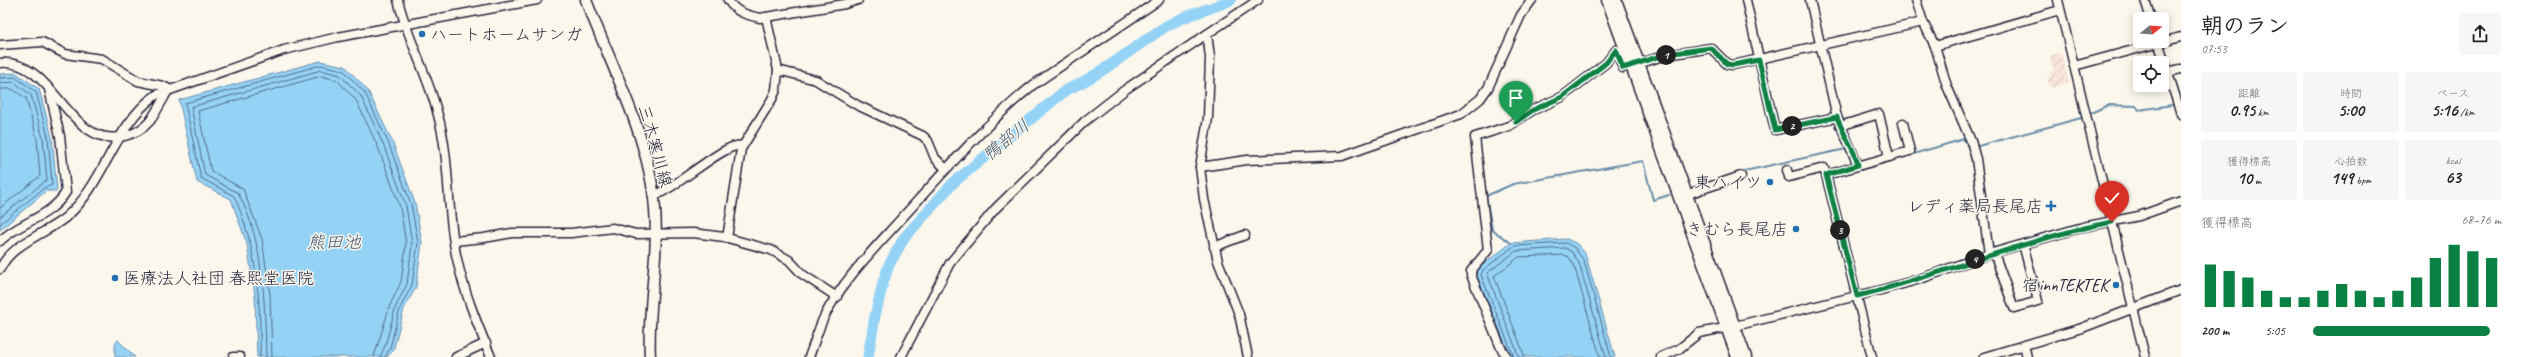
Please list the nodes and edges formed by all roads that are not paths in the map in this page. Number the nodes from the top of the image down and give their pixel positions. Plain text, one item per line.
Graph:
1 (398, 0) edge
2 (537, 0) edge
3 (586, 0) edge
4 (728, 0) edge
5 (858, 0) edge
6 (1159, 0) edge
7 (1258, 0) edge
8 (1532, 0) edge
9 (1608, 0) edge
10 (1616, 0) edge
11 (1746, 0) edge
12 (1810, 0) edge
13 (1916, 0) edge
14 (2058, 0) edge
15 (2145, 0) edge
16 (2060, 10) junction
17 (2149, 12) edge
18 (766, 17) junction
19 (1923, 22) junction
20 (404, 25) junction
21 (1207, 34) junction
22 (2181, 37) edge
23 (2169, 40) edge
24 (0, 45) edge
25 (1821, 46) junction
26 (1935, 46) junction
27 (2137, 48) edge
28 (1759, 60) junction
29 (0, 62) edge
30 (1635, 64) junction
31 (2074, 66) junction
32 (2181, 69) edge
33 (778, 70) junction
34 (2169, 72) edge
35 (2169, 77) edge
36 (49, 86) junction
37 (169, 89) junction
38 (2179, 104) edge
39 (2181, 114) edge
40 (1837, 117) junction
41 (1903, 123) dead end
42 (1840, 126) junction
43 (119, 138) junction
44 (742, 146) junction
45 (1889, 157) junction
46 (1858, 165) junction
47 (1200, 167) junction
48 (946, 169) junction
49 (1787, 170) dead end
50 (1826, 175) junction
51 (1741, 176) dead end
52 (653, 196) junction
53 (1683, 196) junction
54 (2181, 201) edge
55 (2112, 222) junction
56 (656, 233) junction
57 (1245, 235) dead end
58 (727, 238) junction
59 (0, 241) edge
60 (454, 241) junction
61 (2024, 244) junction
62 (1214, 247) junction
63 (1992, 254) junction
64 (0, 269) edge
65 (2181, 290) edge
66 (1857, 296) junction
67 (837, 297) junction
68 (2132, 307) junction
69 (1730, 326) junction
70 (486, 343) junction
71 (2024, 346) junction
72 (233, 357) edge
73 (240, 357) edge
74 (456, 357) edge
75 (491, 357) edge
76 (650, 357) edge
77 (809, 357) edge
78 (901, 357) edge
79 (1248, 357) edge
80 (1507, 357) edge
81 (1661, 357) edge
82 (1737, 357) edge
83 (1746, 357) edge
84 (1872, 357) edge
85 (1984, 357) edge
86 (2027, 357) edge
87 (2144, 357) edge

1 - 20 street
2 - 20 street
3 - 52 main road, 三木寒川線
4 - 18 street
5 - 18 street
6 - 48 street
7 - 21 street
8 - 47 street
9 - 30 main road
10 - 30 main road
11 - 28 street
12 - 25 street
13 - 19 street
14 - 16 street
15 - 17 street
16 - 26 street
16 - 31 street
18 - 33 street
19 - 25 street
19 - 26 street
20 - 37 street
20 - 60 street
21 - 47 street
21 - 78 street
22 - 23 street
24 - 37 street
25 - 28 street
25 - 40 street
26 - 63 street
27 - 31 street
28 - 30 street
28 - 40 street
29 - 36 street
30 - 53 main road
30 - 80 street
31 - 55 street
32 - 34 street
33 - 44 street
33 - 48 street
35 - 38 street
36 - 43 street
36 - 59 street
37 - 43 street
37 - 43 street
38 - 39 street
40 - 42 street
41 - 45 street
42 - 45 street
42 - 46 street
43 - 64 street
44 - 52 street
44 - 58 street
45 - 46 street
46 - 50 street
47 - 62 street
48 - 67 street
49 - 50 street
50 - 66 street
51 - 53 street
52 - 56 main road, 三木寒川線
53 - 69 main road
54 - 55 street
55 - 61 street
55 - 68 street
56 - 58 street
56 - 60 street
56 - 76 main road, 三木寒川線
57 - 62 street
58 - 67 street
60 - 70 street
61 - 63 street
61 - 63 street
62 - 79 street
63 - 66 street
65 - 68 street
66 - 69 street
66 - 84 street
67 - 77 street
68 - 71 street
68 - 87 street
69 - 81 street
69 - 82 main road
69 - 83 main road
70 - 74 street
70 - 75 street
71 - 85 street
71 - 86 street
72 - 73 street

